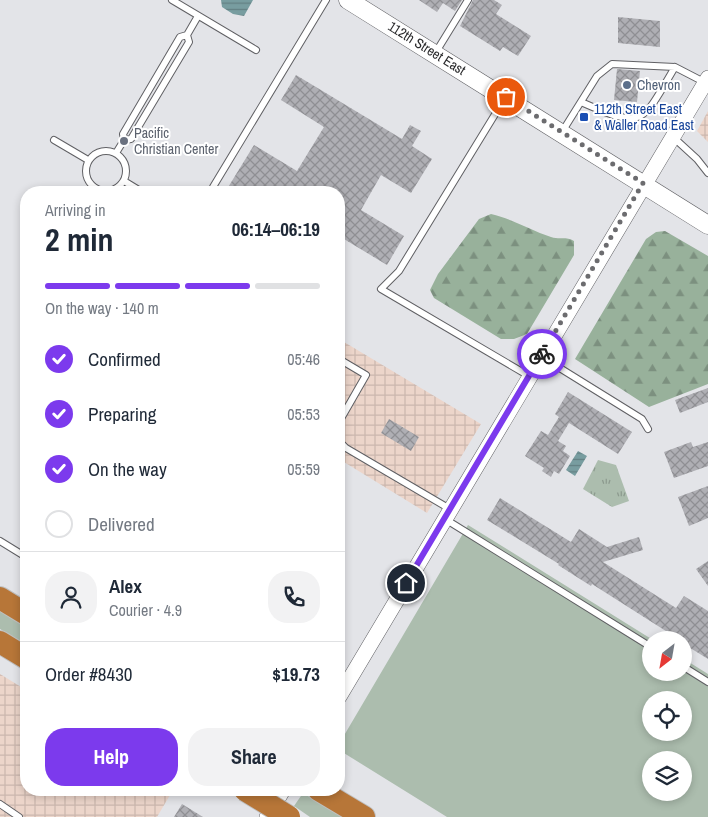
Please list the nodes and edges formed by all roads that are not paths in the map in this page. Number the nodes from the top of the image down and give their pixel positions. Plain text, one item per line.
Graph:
1 (172, 0) edge
2 (326, 0) edge
3 (348, 0) edge
4 (468, 0) edge
5 (198, 16) junction
6 (256, 50) dead end
7 (435, 53) junction
8 (675, 67) junction
9 (707, 80) edge
10 (506, 97) junction
11 (581, 102) junction
12 (562, 132) junction
13 (672, 136) junction
14 (54, 140) dead end
15 (116, 153) junction
16 (88, 160) junction
17 (708, 173) edge
18 (124, 181) junction
19 (643, 183) junction
20 (92, 186) edge
21 (118, 186) edge
22 (132, 186) edge
23 (214, 186) edge
24 (708, 225) edge
25 (541, 356) junction
26 (345, 363) edge
27 (529, 376) junction
28 (345, 412) edge
29 (648, 429) dead end
30 (345, 447) edge
31 (447, 514) junction
32 (0, 542) edge
33 (20, 554) edge
34 (0, 598) edge
35 (20, 610) edge
36 (642, 641) edge
37 (0, 642) edge
38 (20, 654) edge
39 (692, 672) edge
40 (708, 682) edge
41 (345, 687) edge
42 (255, 796) edge
43 (279, 796) edge
44 (330, 796) edge
45 (0, 804) edge
46 (19, 817) edge
47 (267, 817) edge
48 (289, 817) edge
49 (364, 817) edge

1 - 5 lane
2 - 23 lane
3 - 7 main road, 112th Street East
4 - 7 lane
5 - 6 lane
5 - 15 lane
7 - 10 main road, 112th Street East
8 - 9 lane
8 - 11 lane
8 - 11 lane
9 - 13 street
10 - 12 main road, 112th Street East
10 - 27 lane
11 - 12 lane
12 - 19 main road, 112th Street East
13 - 17 lane
13 - 19 street
14 - 16 lane
15 - 16 lane
15 - 18 lane
16 - 20 lane
18 - 21 lane
18 - 22 lane
19 - 24 main road, 112th Street East
19 - 25 street
25 - 27 street
25 - 29 lane
26 - 28 lane
27 - 31 street
30 - 31 lane
31 - 36 lane
31 - 41 street
32 - 33 lane
34 - 35 highway
37 - 38 highway
39 - 40 lane
42 - 48 highway, bridge
43 - 47 street
44 - 49 highway
45 - 46 lane

